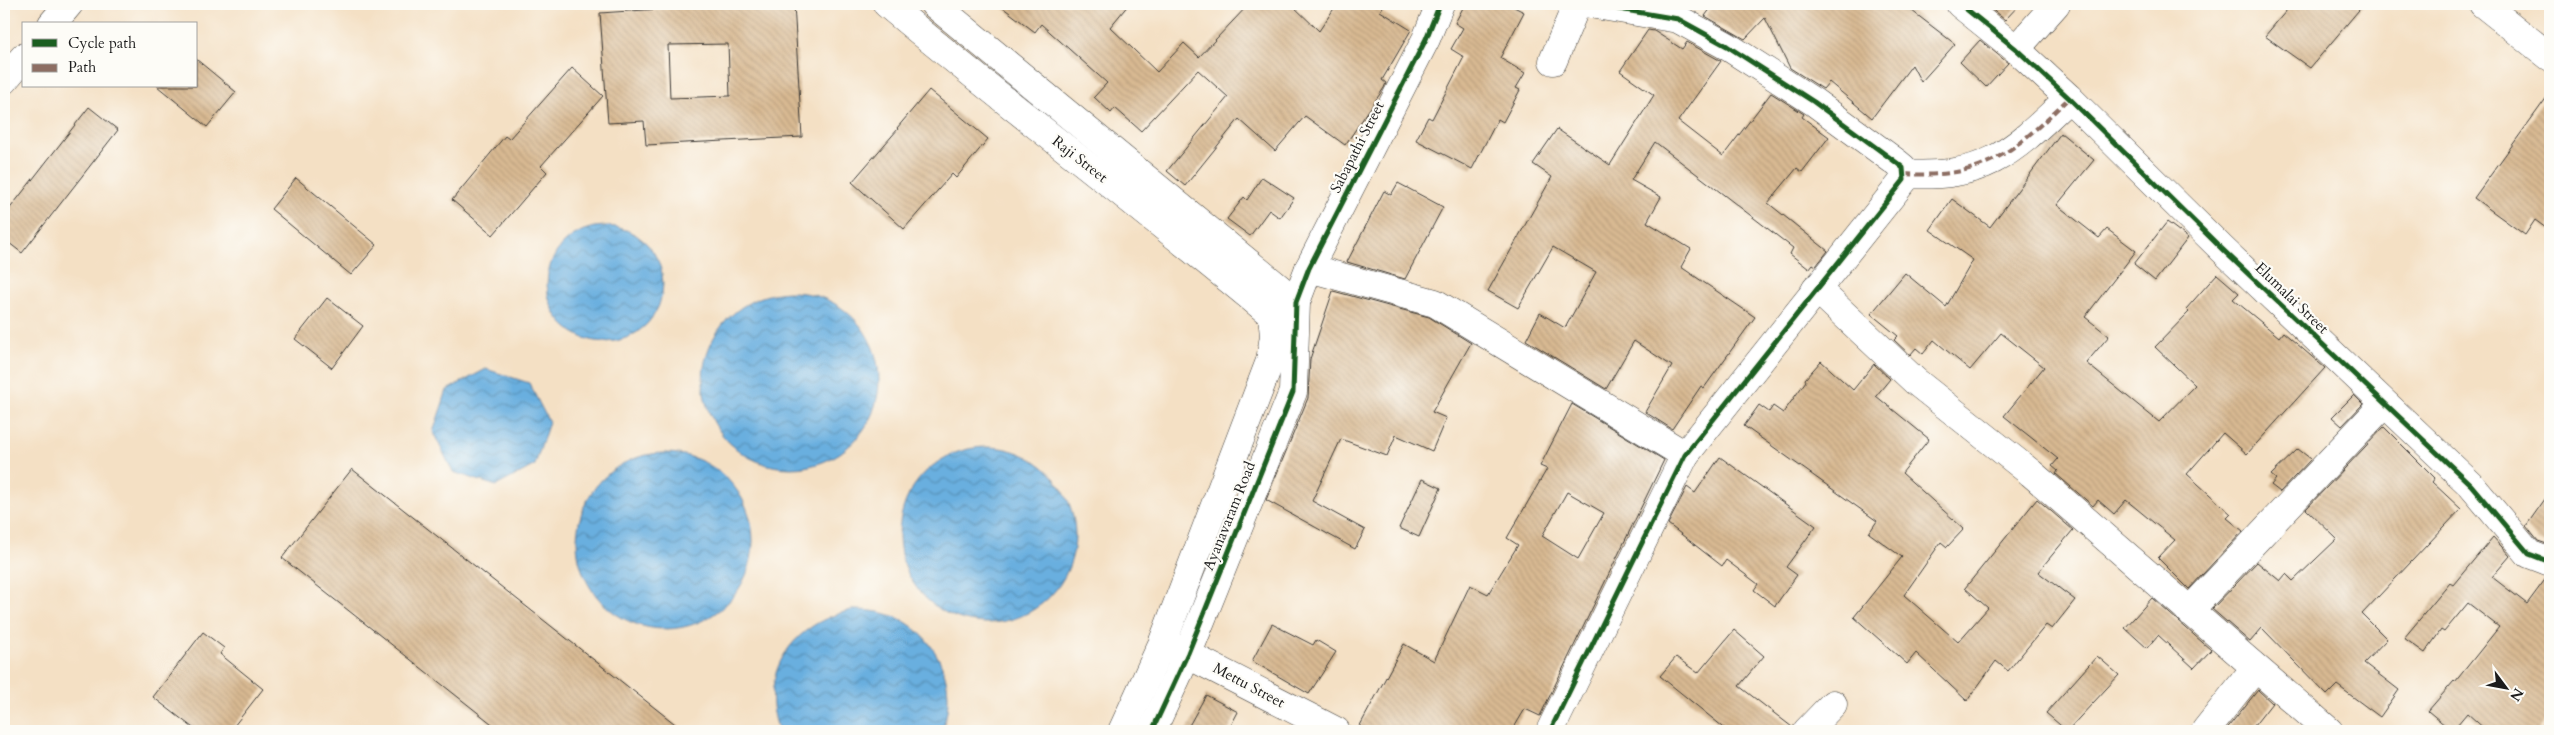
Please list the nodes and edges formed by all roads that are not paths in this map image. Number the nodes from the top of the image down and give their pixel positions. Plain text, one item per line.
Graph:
1 (69, 4) edge
2 (887, 4) edge
3 (934, 4) edge
4 (1440, 4) edge
5 (1577, 4) edge
6 (1590, 4) edge
7 (1960, 4) edge
8 (2056, 4) edge
9 (2483, 4) edge
10 (54, 22) edge
11 (2016, 49) junction
12 (2550, 57) edge
13 (22, 59) edge
14 (1552, 61) dead end
15 (4, 80) edge
16 (2068, 98) junction
17 (1904, 174) junction
18 (1309, 268) junction
19 (1816, 288) junction
20 (1296, 302) junction
21 (1272, 315) junction
22 (2384, 404) junction
23 (1685, 456) junction
24 (2550, 562) edge
25 (2189, 611) junction
26 (1162, 642) junction
27 (1188, 653) junction
28 (2255, 668) junction
29 (1833, 704) dead end
30 (1122, 731) edge
31 (1152, 731) edge
32 (1336, 731) edge
33 (1550, 731) edge
34 (1807, 731) edge
35 (2205, 731) edge
36 (2328, 731) edge

1 - 10 street
2 - 21 street, Raji Street
3 - 20 street, Raji Street
4 - 18 street, Sabapathi Street
5 - 14 street
6 - 17 street
7 - 11 street, Elumalai Street
8 - 11 street
9 - 12 street
11 - 16 street, Elumalai Street
13 - 15 street
16 - 17 street
16 - 22 street, Elumalai Street
17 - 19 street
18 - 20 street, Sabapathi Street
18 - 23 street
19 - 23 street
19 - 25 street
20 - 21 street
20 - 27 street, Ayanavaram Road
21 - 26 street, Ayanavaram Road
22 - 24 street, Elumalai Street
22 - 25 street
23 - 33 street
25 - 28 street
26 - 27 street, Mettu Street
26 - 30 street, Ayanavaram Road
27 - 31 street, Ayanavaram Road
27 - 32 street, Mettu Street
28 - 35 street
28 - 36 street
29 - 34 street

